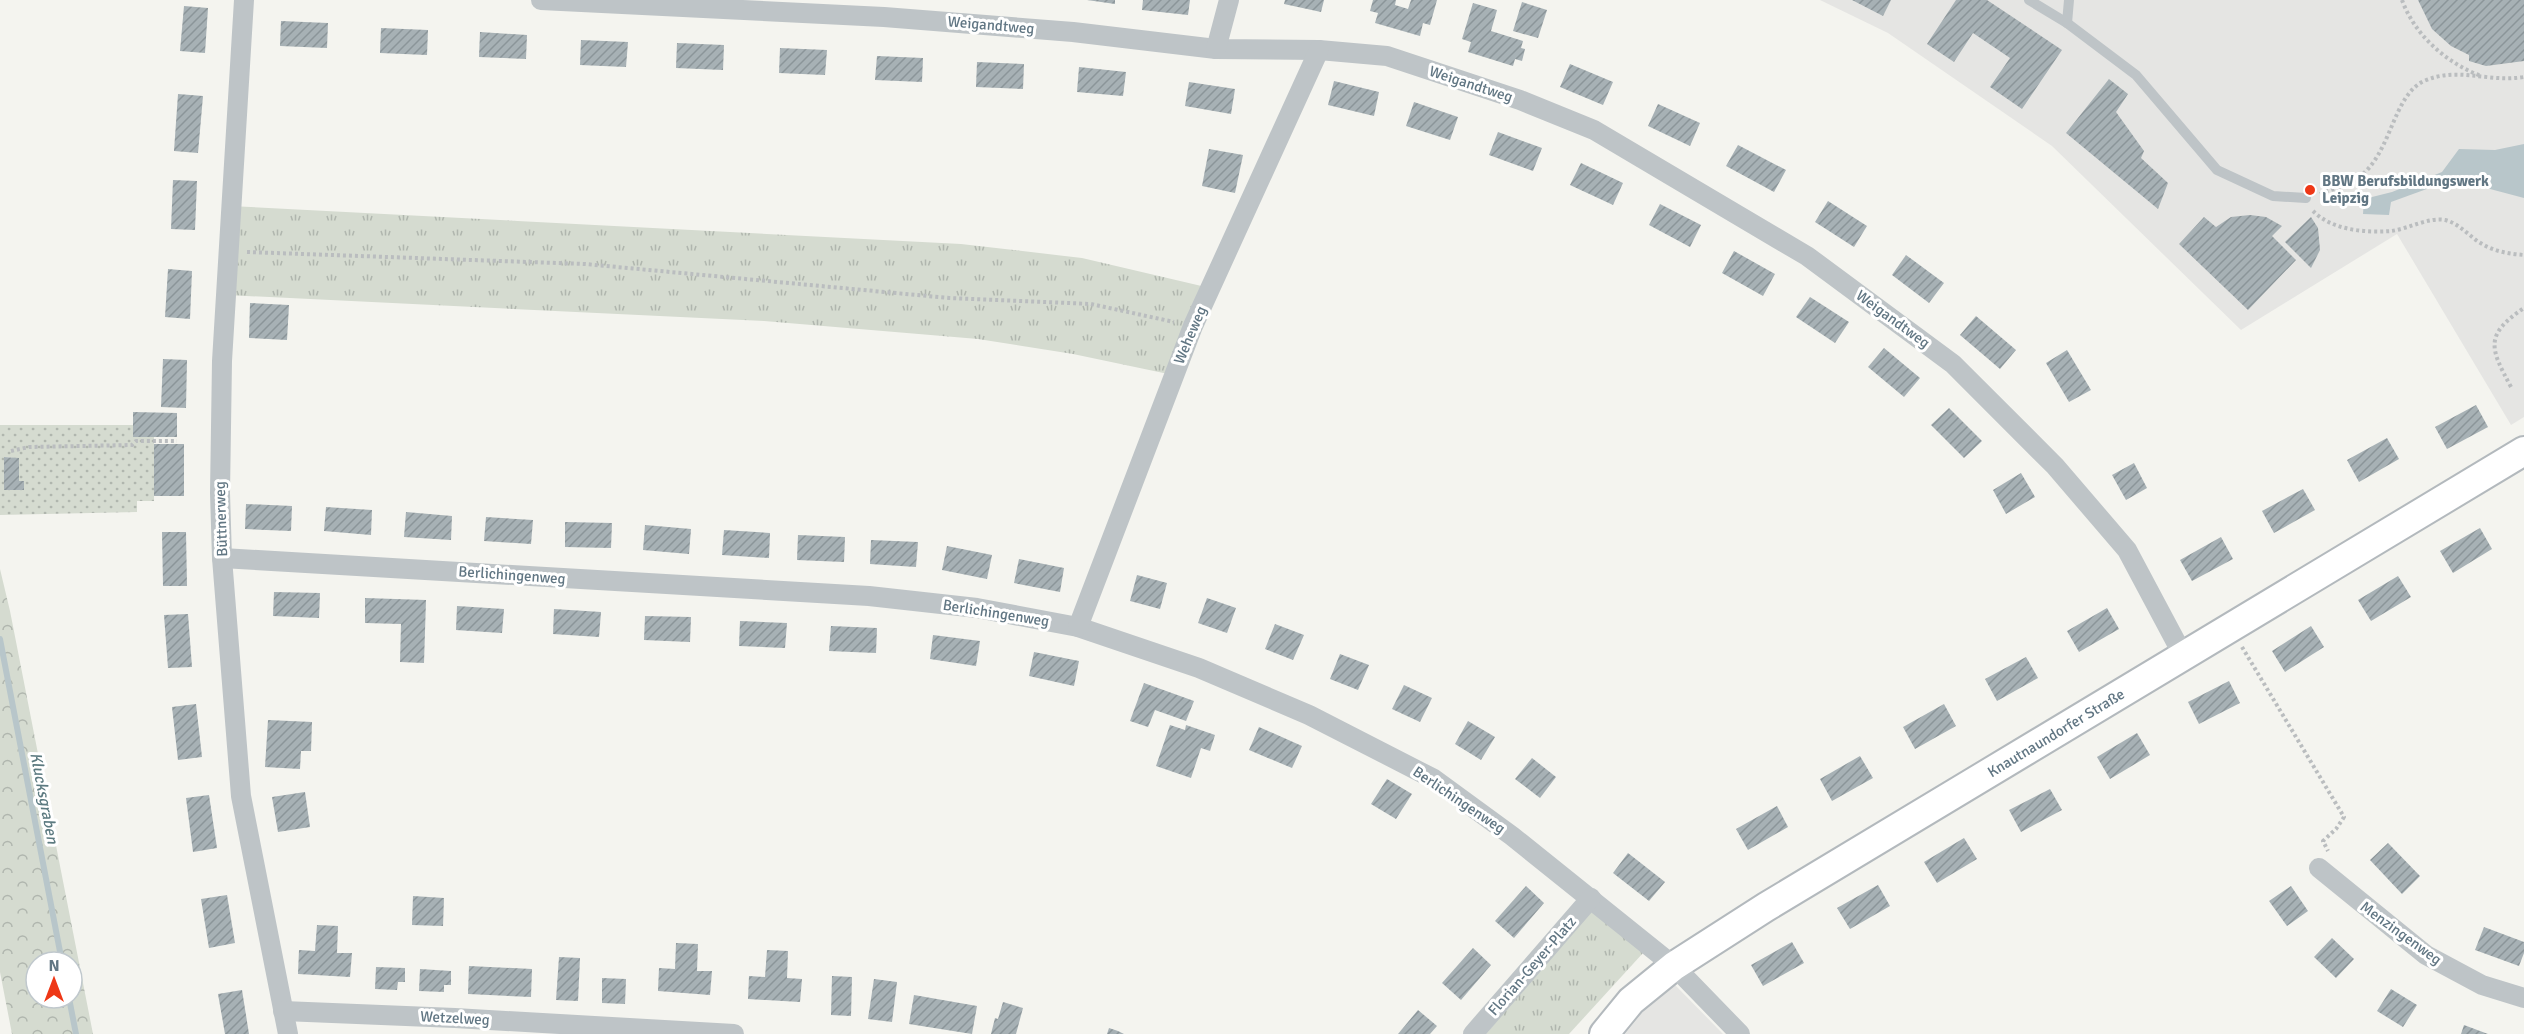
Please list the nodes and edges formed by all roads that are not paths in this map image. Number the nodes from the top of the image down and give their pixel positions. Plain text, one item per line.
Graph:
1 (244, 0) edge
2 (541, 0) edge
3 (1229, 0) edge
4 (2029, 0) edge
5 (2069, 0) edge
6 (2067, 23) junction
7 (1216, 49) junction
8 (1319, 50) junction
9 (2306, 198) road end
10 (2524, 451) edge
11 (222, 558) junction
12 (1078, 627) junction
13 (2184, 657) junction
14 (2319, 868) road end
15 (1591, 898) junction
16 (1674, 966) junction
17 (2524, 998) edge
18 (284, 1011) junction
19 (288, 1034) edge
20 (734, 1034) edge
21 (1473, 1034) edge
22 (1604, 1034) edge
23 (1740, 1034) edge

1 - 11 street, Büttnerweg
2 - 7 street, Weigandtweg
3 - 7 street
4 - 6 lane
5 - 6 lane
6 - 9 lane
7 - 8 street, Weigandtweg
8 - 12 street, Weheweg
8 - 13 street, Weigandtweg
10 - 13 main road, Knautnaundorfer Straße
11 - 12 street, Berlichingenweg
11 - 18 street, Büttnerweg
12 - 15 street, Berlichingenweg
13 - 16 main road, Knautnaundorfer Straße
14 - 17 street, Menzingenweg
15 - 16 street, Berlichingenweg
15 - 21 street, Florian-Geyer-Platz
16 - 22 main road, Knautnaundorfer Straße
16 - 23 street, Berlichingenweg
18 - 19 street, Büttnerweg
18 - 20 street, Wetzelweg

